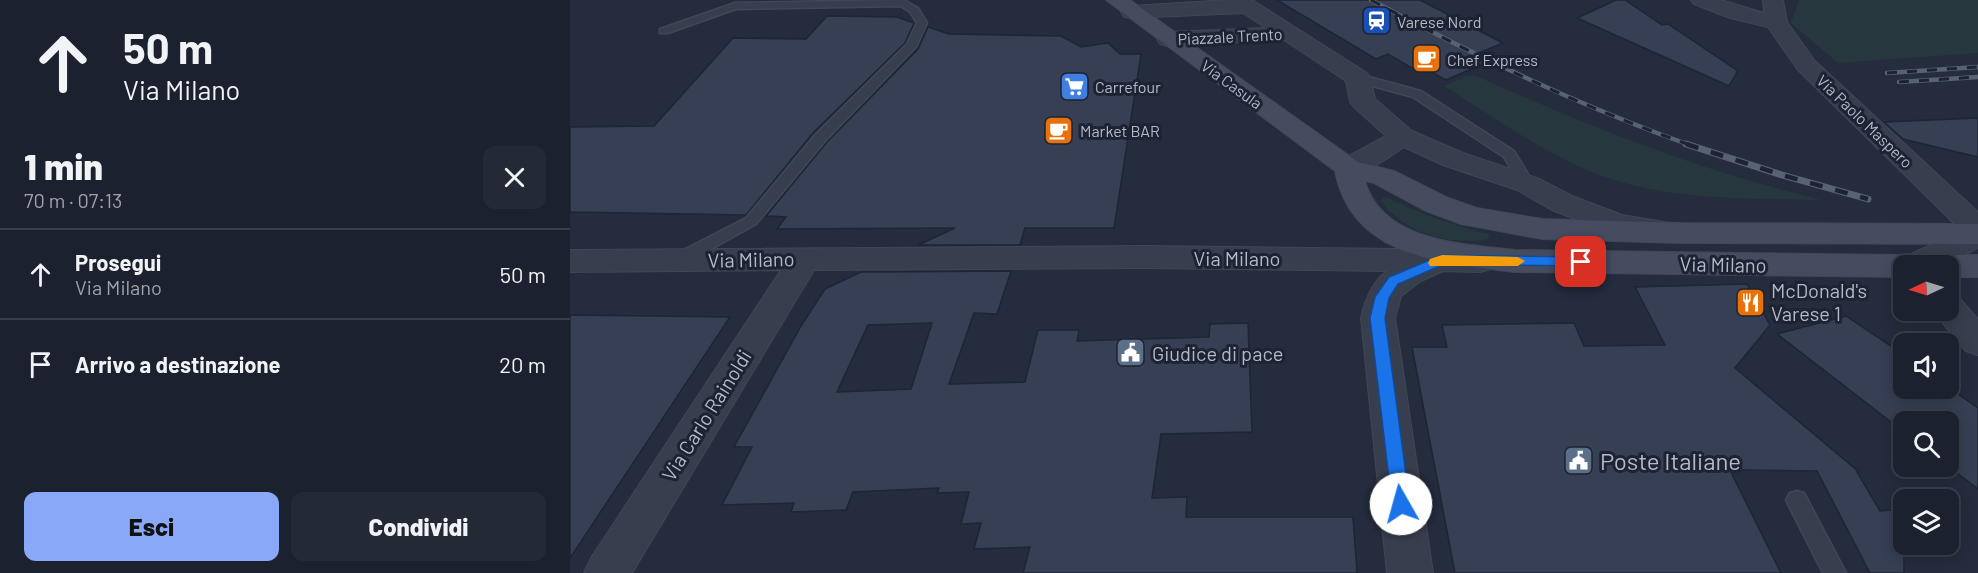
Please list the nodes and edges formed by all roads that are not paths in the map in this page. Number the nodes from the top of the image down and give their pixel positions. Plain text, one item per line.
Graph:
1 (1701, 0) edge
2 (1768, 7) edge
3 (1262, 15) edge
4 (1143, 20) edge
5 (664, 31) dead end
6 (1358, 78) junction
7 (1403, 137) junction
8 (1348, 168) junction
9 (1527, 184) junction
10 (1977, 229) edge
11 (1576, 231) joint
12 (1681, 233) junction
13 (1886, 235) junction
14 (1903, 255) edge
15 (1931, 255) edge
16 (804, 258) junction
17 (677, 260) junction
18 (1442, 260) junction
19 (570, 261) edge
20 (1515, 261) junction
21 (1893, 266) edge
22 (1959, 266) edge
23 (1978, 266) edge
24 (1959, 320) edge
25 (1978, 342) edge
26 (1797, 500) dead end
27 (607, 573) edge
28 (1410, 573) edge
29 (1835, 573) edge

1 - 2 street
2 - 10 street, Via Paolo Maspero
3 - 4 street, Piazzale Trento
3 - 4 street, Piazzale Trento
3 - 6 street, Piazzale Trento
4 - 8 main road, Via Casula
5 - 17 lane
6 - 7 street
6 - 9 lane, Piazzale Trento
7 - 8 street
7 - 9 street
8 - 11 main road, Via Casula
8 - 20 main road
9 - 12 street
10 - 13 main road, Via Milano
10 - 15 street
11 - 12 main road, Via Milano
12 - 13 main road, Via Milano
13 - 14 street
16 - 17 street, Via Milano
16 - 18 street, Via Milano
16 - 27 street, Via Carlo Rainoldi
17 - 19 street, Via Milano
18 - 20 street, Via Milano
18 - 28 street
20 - 21 main road, Via Milano
22 - 23 main road
24 - 25 street
26 - 29 lane

